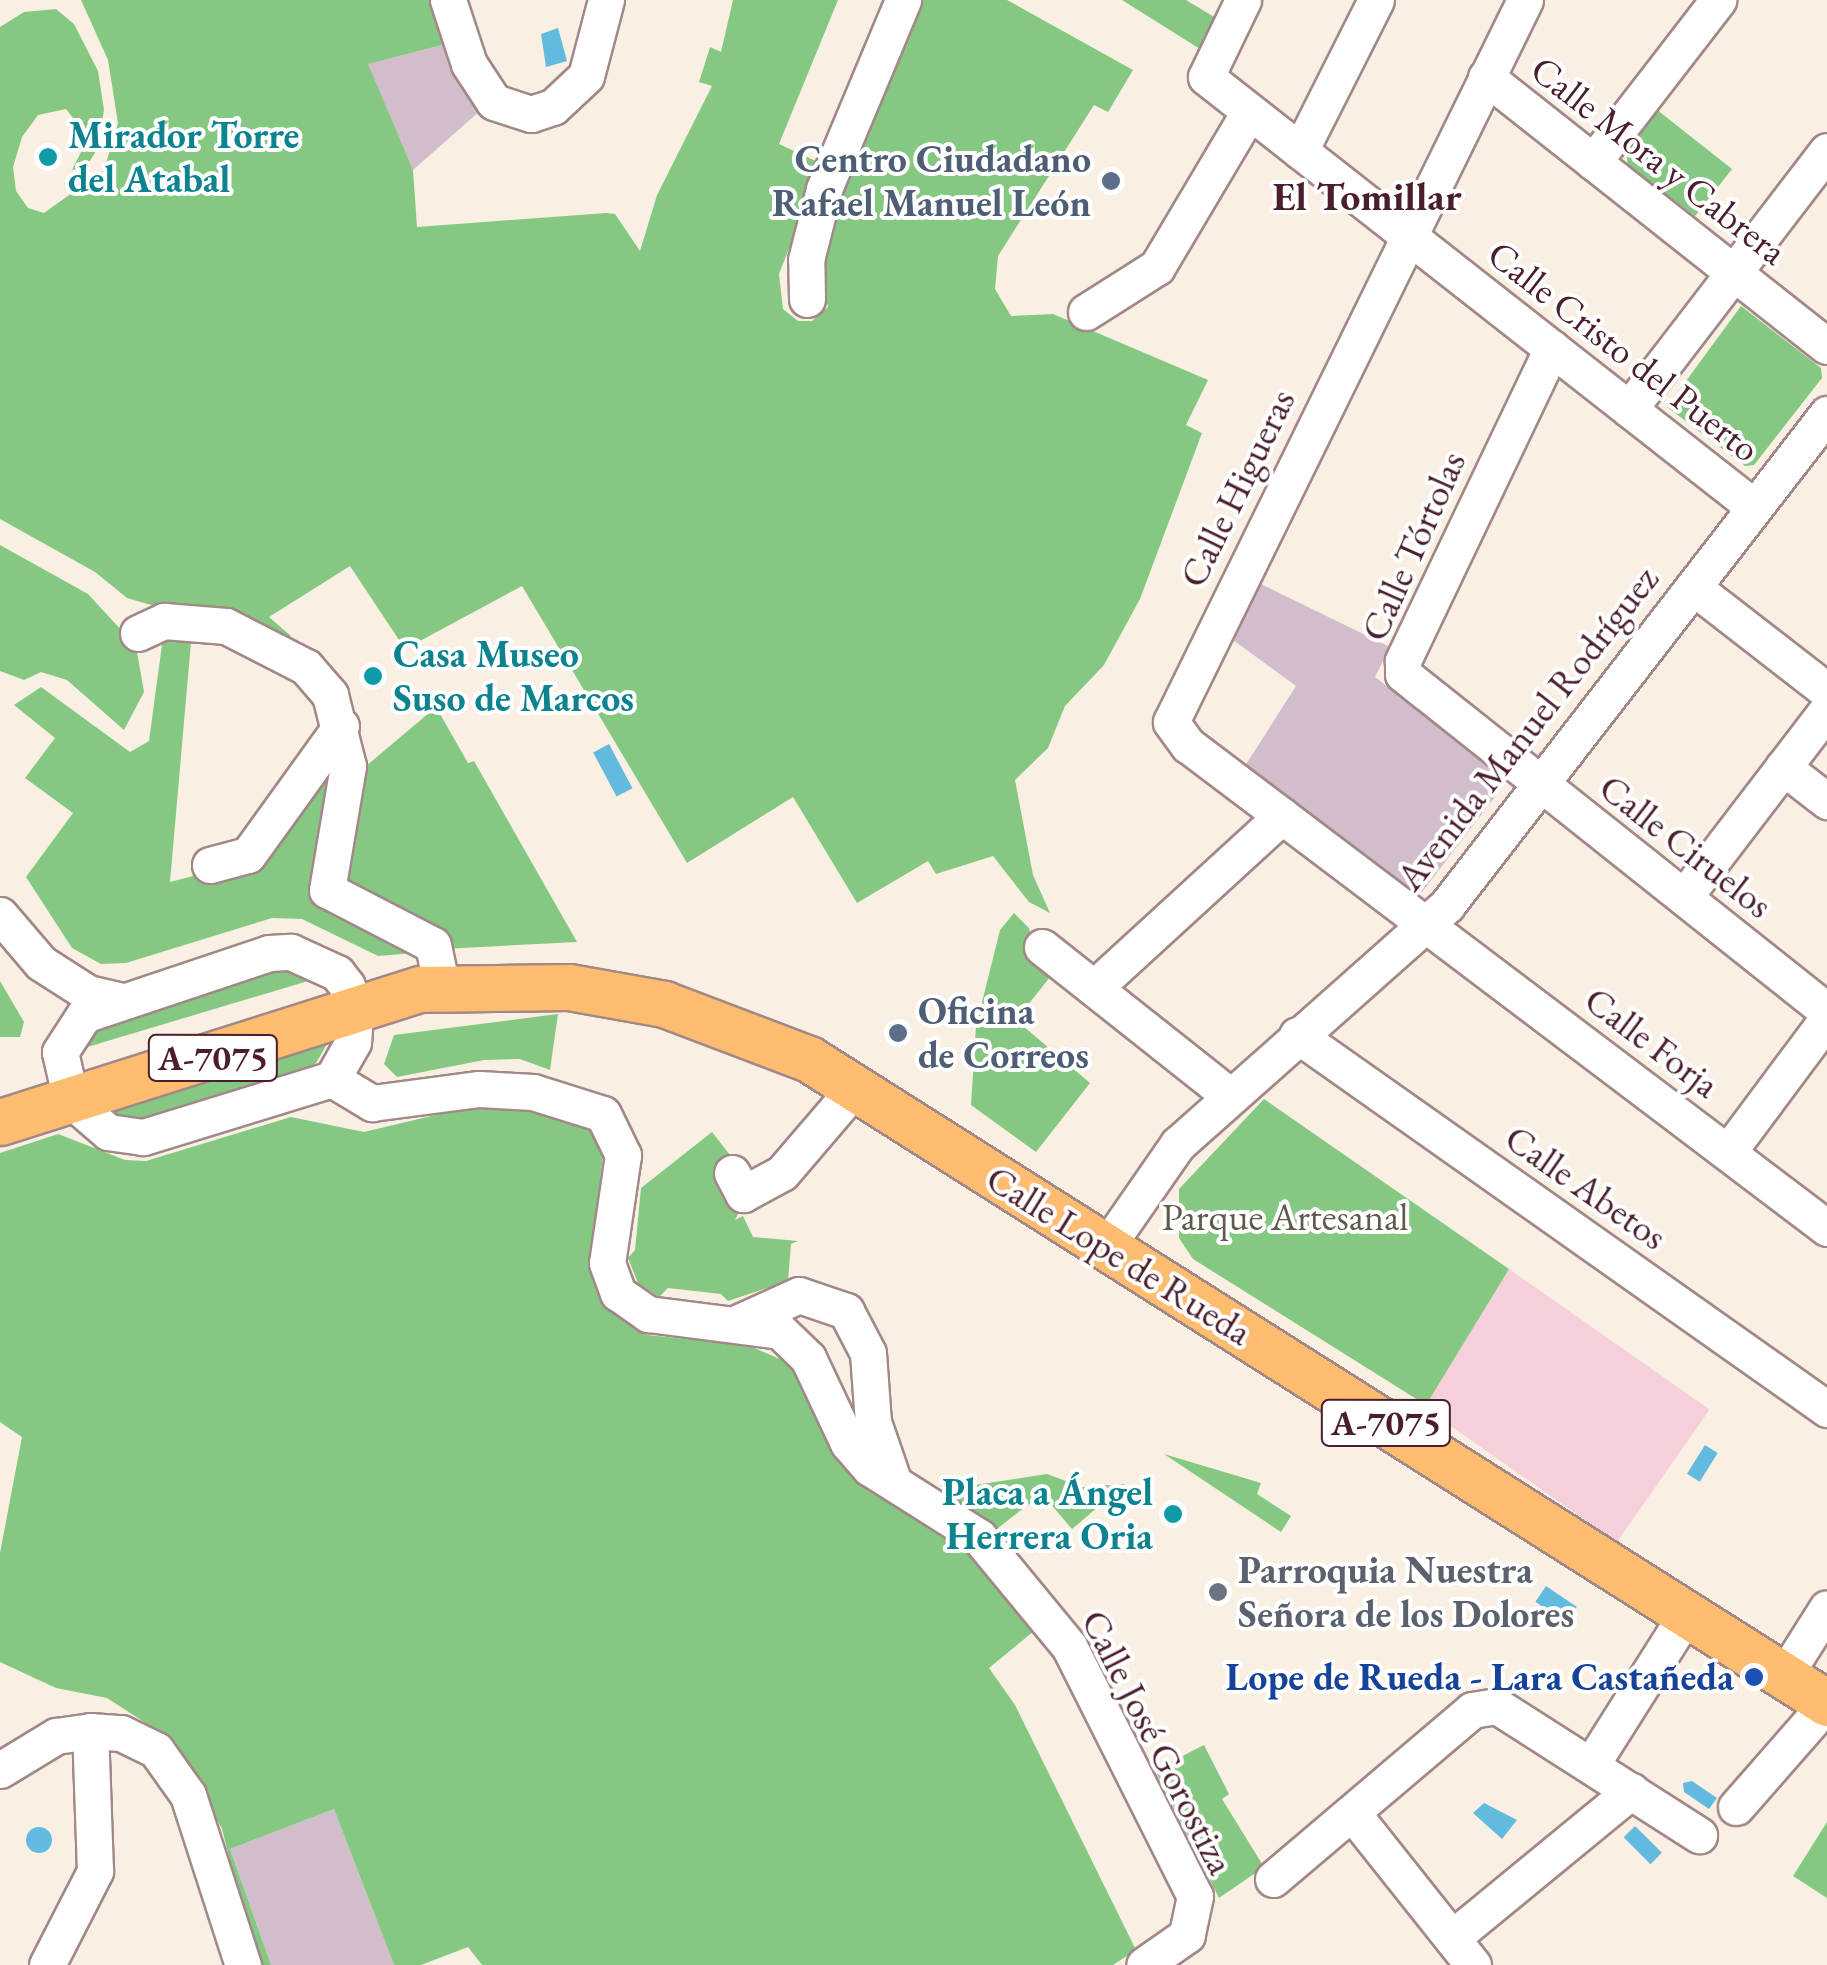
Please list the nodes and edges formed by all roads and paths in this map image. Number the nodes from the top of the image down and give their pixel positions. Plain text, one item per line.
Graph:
1 (448, 0) edge
2 (606, 0) edge
3 (903, 0) edge
4 (1242, 0) edge
5 (1376, 0) edge
6 (1524, 0) edge
7 (1718, 0) edge
8 (1486, 77) junction
9 (1249, 112) junction
10 (1300, 151) junction
11 (1827, 153) edge
12 (1593, 162) junction
13 (1409, 237) junction
14 (1733, 273) junction
15 (806, 299) dead end
16 (1086, 312) dead end
17 (1827, 346) edge
18 (1552, 348) junction
19 (1629, 410) junction
20 (1827, 414) edge
21 (1754, 507) junction
22 (1693, 587) junction
23 (138, 633) dead end
24 (1827, 691) edge
25 (1827, 710) edge
26 (342, 726) junction
27 (1784, 767) junction
28 (1540, 786) junction
29 (1827, 801) edge
30 (1282, 816) junction
31 (210, 865) dead end
32 (1684, 896) junction
33 (0, 915) edge
34 (1425, 925) junction
35 (1042, 946) dead end
36 (41, 964) junction
37 (1094, 988) junction
38 (431, 989) junction
39 (118, 1000) junction
40 (351, 1000) junction
41 (1827, 1015) edge
42 (1297, 1035) junction
43 (67, 1069) junction
44 (332, 1079) junction
45 (854, 1089) junction
46 (0, 1090) edge
47 (1229, 1095) junction
48 (0, 1122) edge
49 (1728, 1152) junction
50 (732, 1173) dead end
51 (1827, 1228) edge
52 (1107, 1246) junction
53 (737, 1322) junction
54 (1827, 1409) edge
55 (896, 1486) junction
56 (1827, 1608) edge
57 (1688, 1613) junction
58 (1784, 1676) junction
59 (1827, 1703) edge
60 (90, 1730) junction
61 (1591, 1765) junction
62 (0, 1770) edge
63 (1631, 1791) junction
64 (1736, 1807) dead end
65 (1353, 1814) junction
66 (1699, 1835) dead end
67 (1274, 1879) dead end
68 (1463, 1952) edge
69 (46, 1965) edge
70 (243, 1965) edge
71 (1144, 1965) edge

1 - 2 street
3 - 15 street
4 - 9 street, Calle Cristo del Puerto
5 - 10 street
6 - 8 street, Calle Higueras
7 - 12 street
8 - 12 street, Calle Mora y Cabrera
8 - 13 street, Calle Higueras
9 - 10 street, Calle Cristo del Puerto
9 - 16 street
10 - 13 street, Calle Cristo del Puerto
11 - 14 street
12 - 14 street, Calle Mora y Cabrera
13 - 18 street, Calle Cristo del Puerto
13 - 30 street, Calle Higueras
14 - 17 street, Calle Mora y Cabrera
14 - 19 street
18 - 19 street, Calle Cristo del Puerto
18 - 28 street, Calle Tórtolas
19 - 21 street, Calle Cristo del Puerto
20 - 21 street, Avenida Manuel Rodríguez
21 - 22 street, Avenida Manuel Rodríguez
22 - 24 street
22 - 28 street, Avenida Manuel Rodríguez
23 - 26 street
25 - 27 street
26 - 31 street
26 - 38 street
27 - 29 street
27 - 32 street
28 - 32 street, Calle Ciruelos
28 - 34 street, Avenida Manuel Rodríguez
30 - 34 street, Calle Higueras
30 - 37 street
32 - 41 street, Calle Ciruelos
33 - 36 street
34 - 42 street, Avenida Manuel Rodríguez
34 - 49 street, Calle Forja
35 - 37 street
36 - 39 street
36 - 43 street
37 - 47 street
38 - 40 main road, A-7075
38 - 45 main road, Calle Lope de Rueda / A-7075
39 - 40 street
39 - 43 street
40 - 43 main road, A-7075
40 - 44 street
41 - 49 street
42 - 47 street, Avenida Manuel Rodríguez
42 - 54 street, Calle Abetos
43 - 44 street
43 - 46 main road, A-7075
43 - 48 main road, A-7075
44 - 53 street, Calle José Gorostiza
45 - 50 street
45 - 52 main road, Calle Lope de Rueda / A-7075
47 - 52 street, Avenida Manuel Rodríguez
49 - 51 street, Calle Forja
52 - 57 main road, Calle Lope de Rueda / A-7075
53 - 55 street, Calle José Gorostiza
53 - 55 street, Calle José Gorostiza
55 - 71 street, Calle José Gorostiza
56 - 58 street
57 - 58 main road, Calle Lope de Rueda / A-7075
57 - 61 street
58 - 59 main road, Calle Lope de Rueda / A-7075
59 - 64 street
60 - 62 street
60 - 69 street
60 - 70 street
61 - 63 street
61 - 65 street
63 - 66 street
63 - 68 street
65 - 67 street
65 - 68 street

